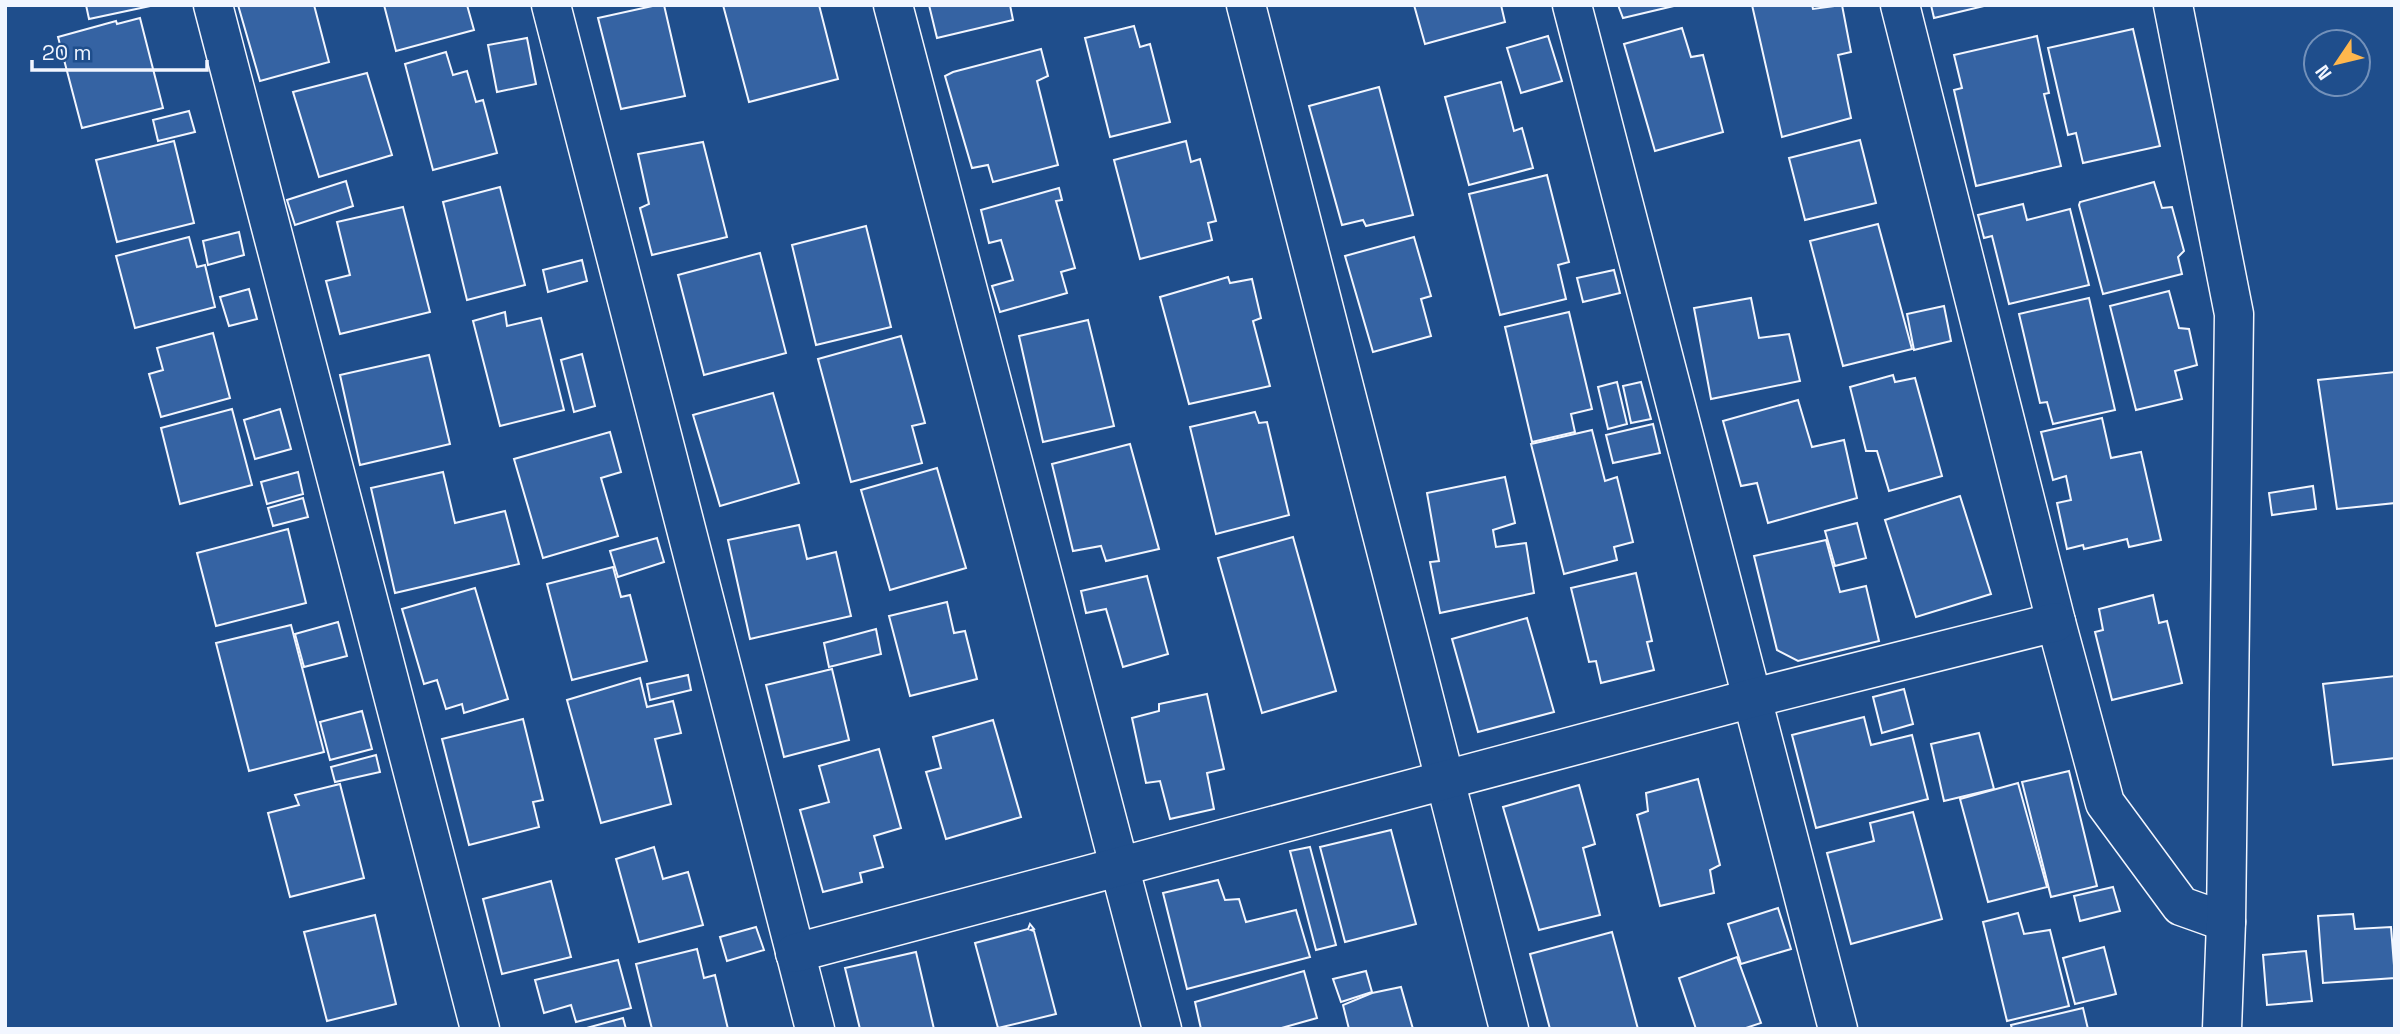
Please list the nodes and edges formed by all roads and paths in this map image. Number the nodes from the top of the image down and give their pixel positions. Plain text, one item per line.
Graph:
1 (213, 5) edge
2 (551, 5) edge
3 (893, 5) edge
4 (1246, 5) edge
5 (1572, 5) edge
6 (1900, 5) edge
7 (2173, 5) edge
8 (2056, 622) junction
9 (1753, 698) junction
10 (1445, 780) junction
11 (1119, 868) junction
12 (2226, 922) junction
13 (796, 953) junction
14 (480, 1029) edge
15 (815, 1029) edge
16 (1162, 1029) edge
17 (1509, 1029) edge
18 (1838, 1029) edge
19 (2222, 1029) edge

1 - 14 street
2 - 13 street
3 - 11 street
4 - 10 street
5 - 9 street
6 - 8 street
7 - 12 street
8 - 9 street
8 - 12 street
9 - 10 street
9 - 18 street
10 - 11 street
10 - 17 street
11 - 13 street
11 - 16 street
12 - 19 street
13 - 15 street

